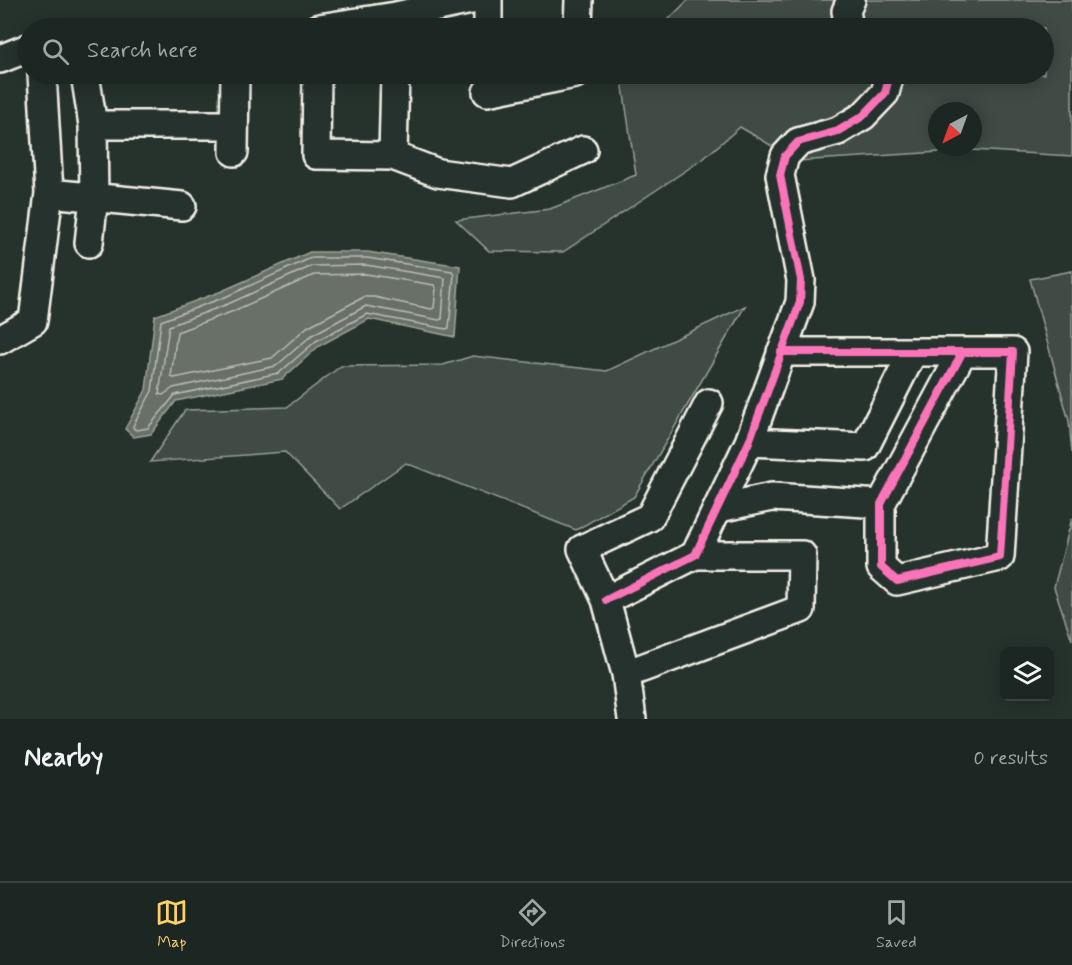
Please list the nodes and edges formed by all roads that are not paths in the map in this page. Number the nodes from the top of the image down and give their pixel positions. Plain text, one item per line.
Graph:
1 (471, 0) edge
2 (488, 0) edge
3 (579, 0) edge
4 (851, 0) edge
5 (409, 18) edge
6 (488, 18) edge
7 (578, 18) edge
8 (847, 18) edge
9 (18, 52) edge
10 (0, 59) edge
11 (43, 84) edge
12 (87, 84) edge
13 (235, 84) edge
14 (316, 84) edge
15 (395, 84) edge
16 (526, 84) edge
17 (887, 84) edge
18 (487, 92) edge
19 (93, 124) junction
20 (234, 125) junction
21 (583, 150) dead end
22 (234, 152) dead end
23 (393, 156) junction
24 (49, 193) junction
25 (94, 197) junction
26 (182, 206) dead end
27 (89, 243) dead end
28 (0, 340) edge
29 (781, 352) junction
30 (913, 352) junction
31 (962, 353) junction
32 (709, 403) dead end
33 (749, 442) junction
34 (881, 504) junction
35 (719, 508) junction
36 (695, 555) junction
37 (606, 600) junction
38 (626, 674) junction
39 (632, 719) edge

1 - 5 street
2 - 6 street
3 - 7 street
4 - 8 street
9 - 10 street
11 - 24 street
12 - 19 street
13 - 20 street
14 - 23 street
15 - 23 street
16 - 18 street
17 - 29 street
19 - 20 street
19 - 25 street
20 - 22 street
21 - 23 street
24 - 25 street
24 - 28 street
25 - 26 street
25 - 27 street
29 - 30 street
29 - 33 street
30 - 31 street
30 - 33 street
31 - 34 street
31 - 34 street
32 - 37 street
33 - 35 street
34 - 35 street
35 - 36 street
36 - 37 street
36 - 38 street
37 - 38 street
38 - 39 street

